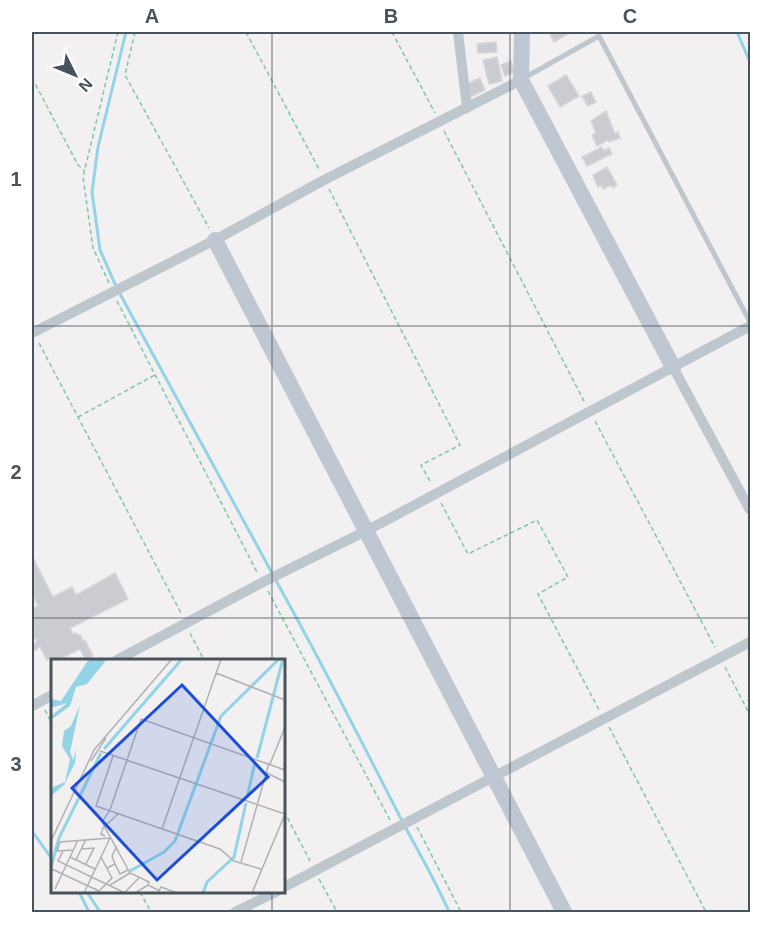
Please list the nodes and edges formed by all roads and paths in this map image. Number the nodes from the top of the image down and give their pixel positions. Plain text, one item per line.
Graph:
1 (118, 32) edge
2 (135, 32) edge
3 (246, 32) edge
4 (392, 32) edge
5 (459, 32) edge
6 (522, 32) edge
7 (32, 78) edge
8 (521, 80) junction
9 (467, 108) junction
10 (440, 123) junction
11 (85, 170) junction
12 (324, 180) junction
13 (215, 240) junction
14 (112, 291) junction
15 (750, 324) edge
16 (32, 333) edge
17 (673, 367) junction
18 (156, 375) junction
19 (589, 411) junction
20 (78, 417) junction
21 (436, 493) junction
22 (750, 510) edge
23 (366, 531) junction
24 (263, 582) junction
25 (185, 624) junction
26 (750, 642) edge
27 (720, 658) junction
28 (119, 659) edge
29 (203, 659) edge
30 (51, 696) edge
31 (36, 704) edge
32 (750, 715) edge
33 (604, 718) junction
34 (51, 723) edge
35 (493, 777) junction
36 (285, 813) edge
37 (412, 819) junction
38 (394, 828) junction
39 (315, 871) junction
40 (285, 887) edge
41 (141, 893) edge
42 (272, 893) edge
43 (151, 912) edge
44 (235, 912) edge
45 (337, 912) edge
46 (461, 912) edge
47 (564, 912) edge
48 (706, 912) edge

1 - 11 path
2 - 13 path
3 - 12 path
4 - 10 path
5 - 9 street
6 - 8 street
7 - 11 path
8 - 9 street
8 - 15 lane
8 - 17 street
9 - 10 street
10 - 12 street
10 - 19 path
11 - 14 path
12 - 13 street
12 - 21 path
13 - 14 street
13 - 23 street
14 - 16 street
14 - 18 path
15 - 17 street
16 - 20 path
17 - 19 street
17 - 22 street
18 - 20 path
18 - 24 path
19 - 21 street
19 - 27 path
20 - 25 path
21 - 23 street
21 - 33 path
23 - 24 street
23 - 35 street
24 - 25 street
24 - 38 path
25 - 28 street
25 - 29 path
26 - 27 street
27 - 32 path
27 - 33 street
30 - 31 street
31 - 34 path
33 - 35 street
33 - 48 path
35 - 37 street
35 - 47 street
36 - 39 path
37 - 38 street
37 - 46 path
38 - 39 street
39 - 40 street
39 - 45 path
41 - 43 path
42 - 44 street

